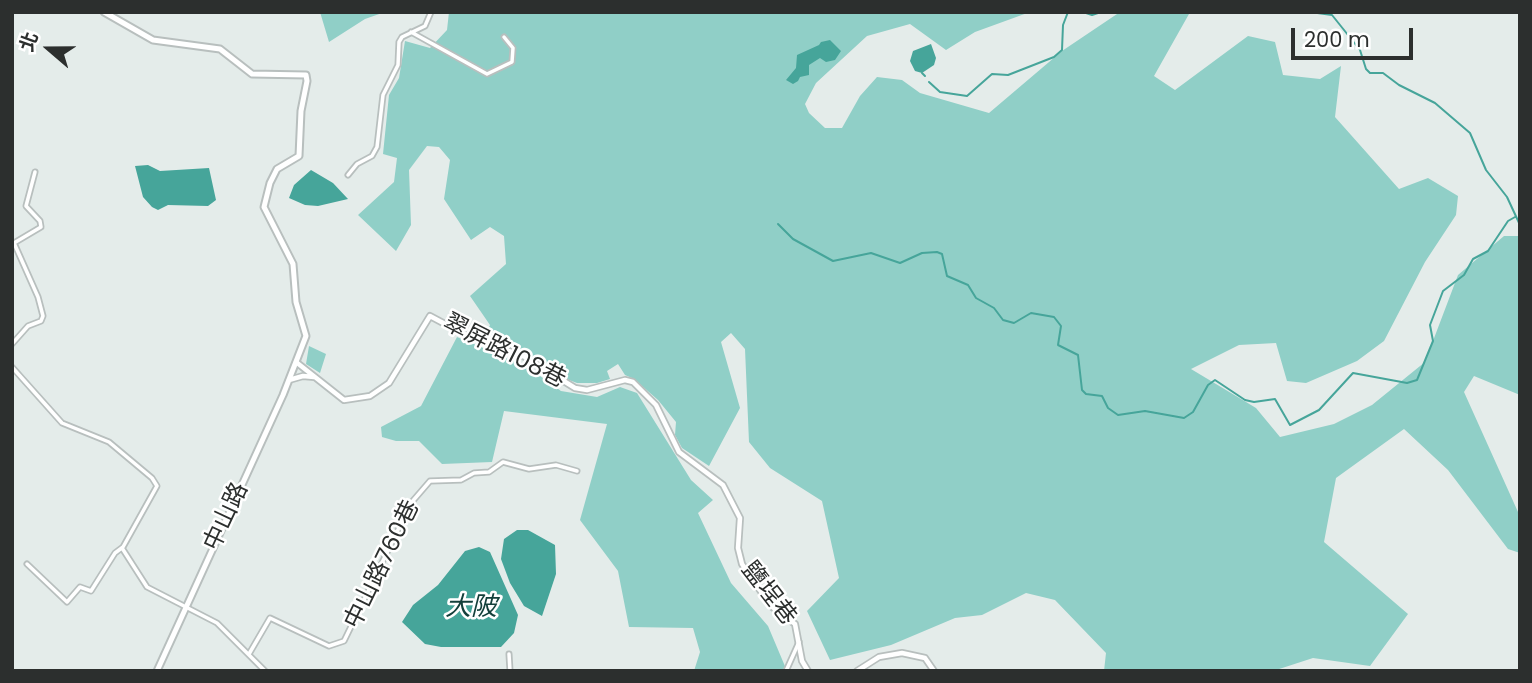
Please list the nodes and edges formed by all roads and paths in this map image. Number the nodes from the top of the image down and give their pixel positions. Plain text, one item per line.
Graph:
1 (104, 12) edge
2 (431, 12) edge
3 (411, 32) junction
4 (504, 37) dead end
5 (35, 172) dead end
6 (348, 175) dead end
7 (12, 344) edge
8 (296, 362) junction
9 (12, 368) edge
10 (315, 377) junction
11 (289, 381) junction
12 (600, 387) joint
13 (577, 471) dead end
14 (122, 548) junction
15 (27, 564) dead end
16 (187, 607) junction
17 (800, 643) junction
18 (249, 654) junction
19 (509, 654) dead end
20 (157, 671) edge
21 (265, 671) edge
22 (510, 671) edge
23 (786, 671) edge
24 (808, 671) edge
25 (857, 671) edge
26 (934, 671) edge

1 - 8 main road, 中山路
2 - 3 street
3 - 4 street
3 - 6 street
5 - 7 street
8 - 10 street, 翠屏路108巷
8 - 11 main road, 中山路
9 - 14 street
10 - 11 street
10 - 12 street, 翠屏路108巷
11 - 16 main road, 中山路
12 - 17 street, 鹽埕巷
13 - 18 street, 中山路760巷
14 - 15 street
14 - 16 street
16 - 18 street
16 - 20 main road, 中山路
17 - 23 street
17 - 24 street, 鹽埕巷
18 - 21 street
19 - 22 street
25 - 26 street

